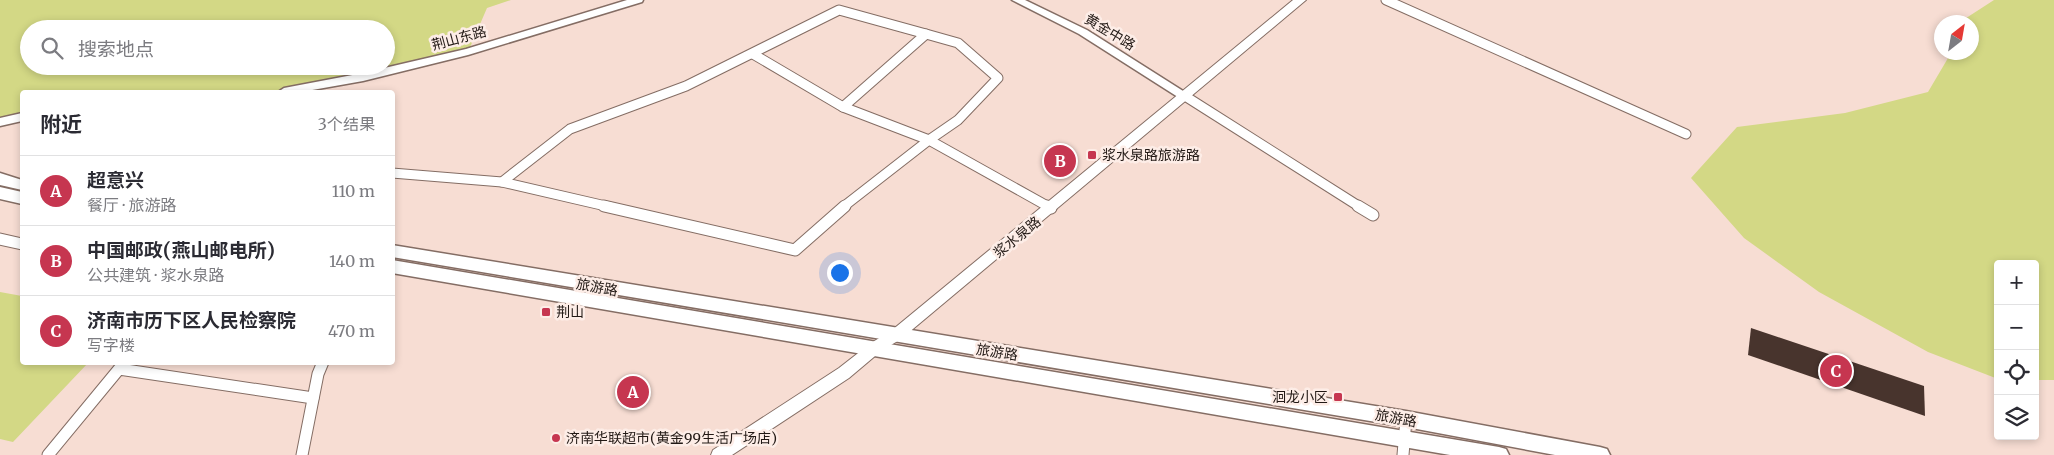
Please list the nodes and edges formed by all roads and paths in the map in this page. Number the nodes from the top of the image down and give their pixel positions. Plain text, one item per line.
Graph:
1 (638, 0) edge
2 (1017, 0) edge
3 (1300, 0) edge
4 (1386, 0) edge
5 (926, 34) junction
6 (753, 54) junction
7 (395, 70) edge
8 (372, 75) edge
9 (295, 90) edge
10 (1185, 96) junction
11 (842, 107) junction
12 (20, 118) edge
13 (0, 122) edge
14 (1686, 134) dead end
15 (929, 140) junction
16 (395, 173) edge
17 (0, 179) edge
18 (502, 182) junction
19 (20, 184) edge
20 (0, 193) edge
21 (20, 198) edge
22 (1051, 208) junction
23 (1373, 215) dead end
24 (0, 239) edge
25 (20, 244) edge
26 (395, 252) edge
27 (395, 267) edge
28 (896, 335) junction
29 (876, 347) junction
30 (322, 365) edge
31 (313, 398) junction
32 (1406, 419) junction
33 (1404, 447) edge
34 (48, 455) edge
35 (302, 455) edge
36 (719, 455) edge
37 (1499, 455) edge
38 (1600, 455) edge

1 - 7 street, 荆山东路
2 - 10 street, 黄金中路
3 - 10 main road, 浆水泉路
4 - 14 street
5 - 6 street
5 - 11 street
5 - 15 street
6 - 11 street
6 - 18 street
8 - 9 street, 荆山东路
10 - 22 main road, 浆水泉路
10 - 23 street
11 - 15 street
12 - 13 street
15 - 18 street
15 - 22 street
16 - 18 street
17 - 19 main road
20 - 21 main road
22 - 28 main road, 浆水泉路
24 - 25 street
26 - 28 main road, 旅游路
27 - 29 main road, 旅游路
28 - 29 main road, 浆水泉路
28 - 32 main road, 旅游路
29 - 33 main road, 旅游路
29 - 36 main road, 浆水泉路
30 - 31 street
31 - 34 street
31 - 35 street
32 - 33 street
32 - 38 main road, 旅游路
33 - 37 main road, 旅游路

